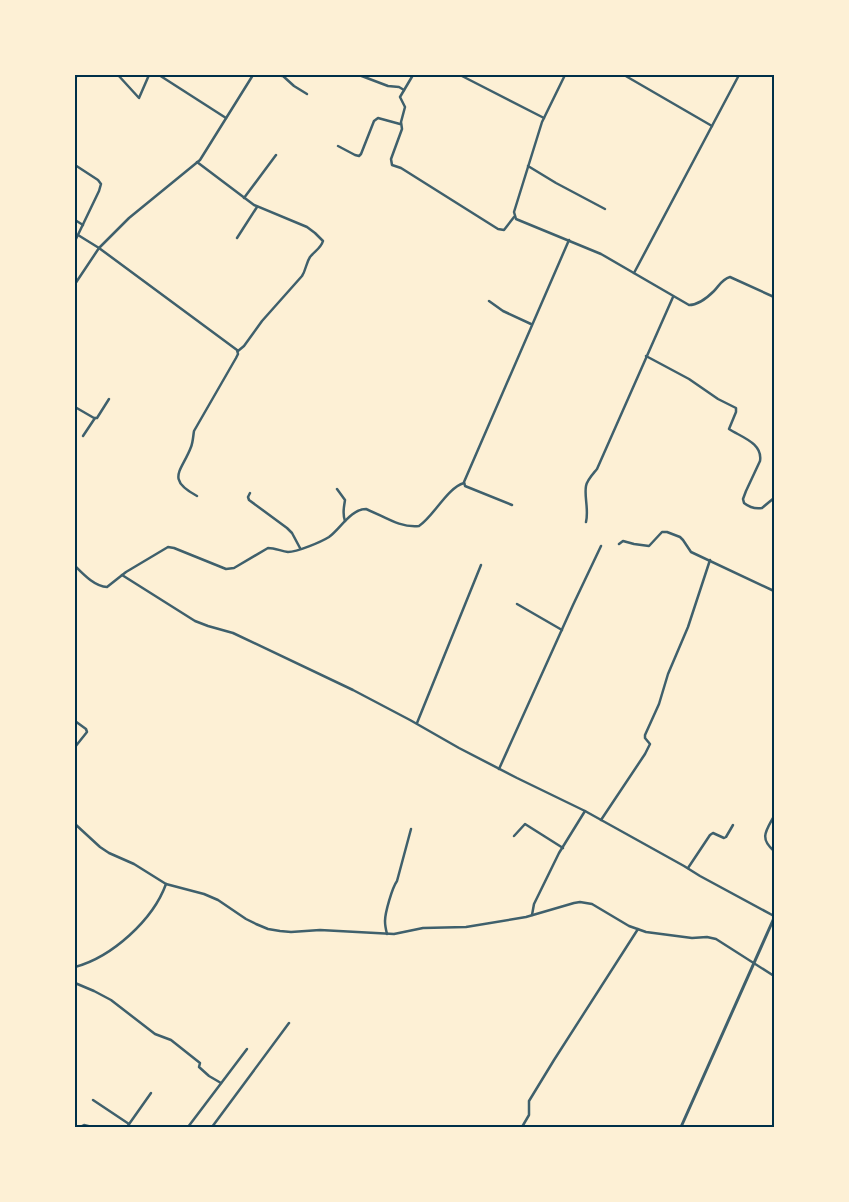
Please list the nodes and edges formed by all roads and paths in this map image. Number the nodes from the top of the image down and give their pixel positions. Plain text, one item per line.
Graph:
1 (77, 75) edge
2 (118, 75) edge
3 (149, 75) edge
4 (159, 75) edge
5 (253, 75) edge
6 (272, 75) edge
7 (359, 75) edge
8 (413, 75) edge
9 (460, 75) edge
10 (565, 75) edge
11 (624, 75) edge
12 (739, 75) edge
13 (75, 79) edge
14 (405, 90) junction
15 (307, 94) dead end
16 (226, 118) junction
17 (544, 118) junction
18 (401, 124) junction
19 (712, 126) junction
20 (338, 146) dead end
21 (276, 155) dead end
22 (197, 162) junction
23 (75, 165) edge
24 (528, 166) junction
25 (244, 198) junction
26 (257, 207) junction
27 (605, 209) dead end
28 (514, 217) junction
29 (75, 220) edge
30 (83, 225) junction
31 (78, 235) junction
32 (237, 238) dead end
33 (569, 240) junction
34 (75, 241) edge
35 (99, 248) junction
36 (634, 274) junction
37 (75, 284) edge
38 (673, 297) junction
39 (774, 297) edge
40 (489, 301) dead end
41 (532, 324) junction
42 (238, 351) junction
43 (646, 356) junction
44 (109, 399) dead end
45 (75, 407) edge
46 (95, 418) junction
47 (83, 436) dead end
48 (464, 484) junction
49 (337, 489) dead end
50 (250, 493) dead end
51 (197, 496) dead end
52 (774, 498) edge
53 (512, 505) dead end
54 (345, 521) junction
55 (586, 522) dead end
56 (619, 544) dead end
57 (601, 546) dead end
58 (300, 549) junction
59 (710, 560) junction
60 (481, 565) dead end
61 (75, 566) edge
62 (122, 575) junction
63 (774, 591) edge
64 (517, 604) dead end
65 (562, 630) junction
66 (75, 721) edge
67 (416, 724) junction
68 (75, 747) edge
69 (500, 769) junction
70 (584, 811) junction
71 (774, 816) edge
72 (601, 820) junction
73 (75, 824) edge
74 (733, 825) dead end
75 (411, 829) dead end
76 (514, 836) dead end
77 (563, 848) junction
78 (774, 851) edge
79 (688, 868) junction
80 (166, 884) junction
81 (532, 915) junction
82 (774, 917) edge
83 (638, 929) junction
84 (387, 934) junction
85 (754, 963) junction
86 (75, 968) edge
87 (774, 976) edge
88 (75, 983) edge
89 (289, 1023) dead end
90 (247, 1049) dead end
91 (221, 1084) junction
92 (151, 1093) dead end
93 (92, 1100) dead end
94 (129, 1124) junction
95 (80, 1127) edge
96 (92, 1127) edge
97 (127, 1127) edge
98 (188, 1127) edge
99 (212, 1127) edge
100 (522, 1127) edge
101 (681, 1127) edge

1 - 13 street
2 - 3 street
4 - 16 street
5 - 16 street
6 - 15 street
7 - 14 street
8 - 14 street
9 - 17 street
10 - 17 street
11 - 19 street
12 - 19 street
14 - 18 street
16 - 22 street
17 - 24 street
18 - 20 street
18 - 28 street
19 - 36 street
21 - 25 street
22 - 25 street
22 - 35 street
23 - 30 street
24 - 27 street
24 - 28 street
25 - 26 street
26 - 32 street
26 - 42 street
28 - 33 street
29 - 30 street
30 - 31 street
31 - 34 street
31 - 35 street
33 - 36 street
33 - 41 street
35 - 37 street
35 - 42 street
36 - 38 street
38 - 39 street
38 - 43 street
40 - 41 street
41 - 48 street
42 - 51 street
43 - 52 street
43 - 55 street
44 - 46 street
45 - 46 street
46 - 47 street
48 - 53 street
48 - 54 street
49 - 54 street
50 - 58 street
54 - 58 street
56 - 59 street
57 - 65 street
58 - 62 street
59 - 63 street
59 - 72 street
60 - 67 street
61 - 62 street
62 - 67 street
64 - 65 street
65 - 69 street
66 - 68 street
67 - 69 street
69 - 70 street
70 - 72 street
70 - 77 street
71 - 78 street
72 - 79 street
73 - 80 street
74 - 79 street
75 - 84 street
76 - 77 street
77 - 81 street
79 - 82 street
80 - 84 street
80 - 86 street
81 - 83 street
81 - 84 street
82 - 85 street
83 - 85 street
83 - 100 street
85 - 87 street
85 - 101 street
88 - 91 street
89 - 99 street
90 - 91 street
91 - 98 street
92 - 94 street
93 - 94 street
94 - 97 street
95 - 96 street

